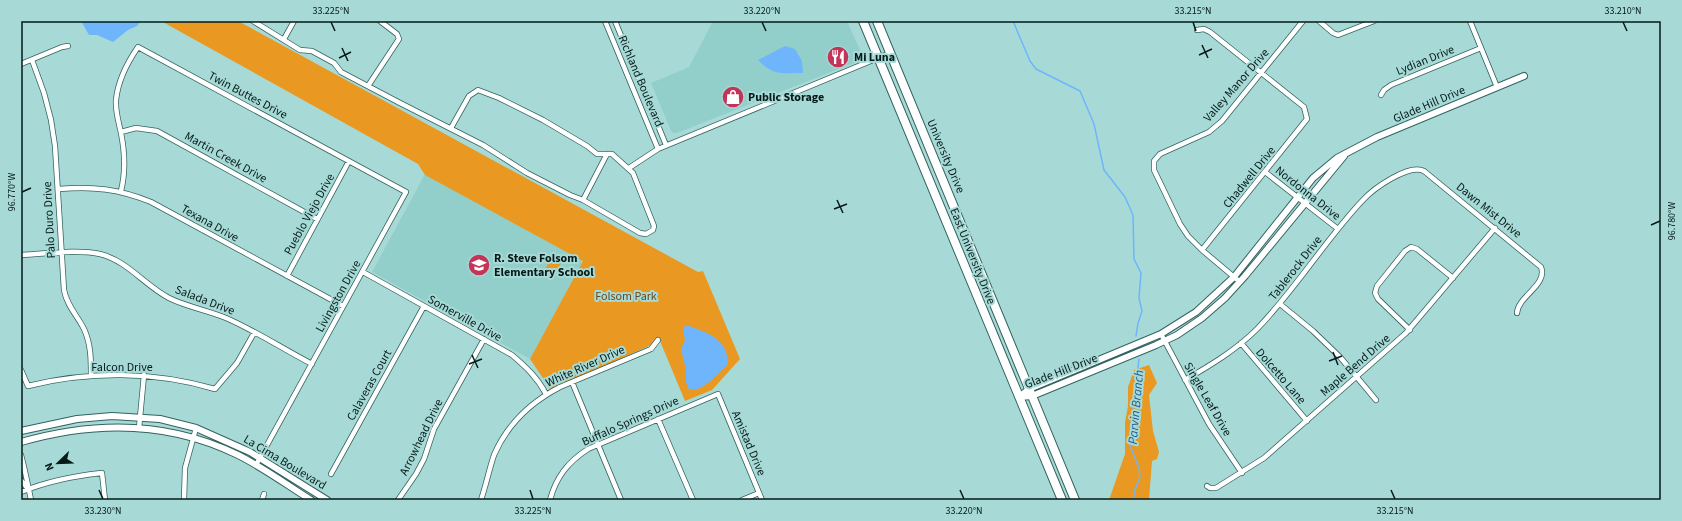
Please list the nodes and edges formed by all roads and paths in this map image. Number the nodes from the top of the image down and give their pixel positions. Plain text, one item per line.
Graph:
1 (253, 21) edge
2 (294, 21) edge
3 (380, 21) edge
4 (605, 21) edge
5 (615, 21) edge
6 (863, 21) edge
7 (876, 21) edge
8 (1303, 21) edge
9 (1319, 21) edge
10 (1374, 21) edge
11 (1470, 21) edge
12 (1197, 30) dead end
13 (284, 39) junction
14 (68, 46) dead end
15 (1481, 48) junction
16 (890, 53) junction
17 (878, 58) junction
18 (32, 60) junction
19 (21, 64) edge
20 (1261, 73) junction
21 (1524, 76) dead end
22 (368, 86) junction
23 (1497, 87) junction
24 (1381, 95) dead end
25 (451, 128) junction
26 (121, 132) junction
27 (666, 145) junction
28 (658, 149) junction
29 (607, 154) junction
30 (1344, 155) junction
31 (349, 161) junction
32 (629, 168) junction
33 (1419, 169) joint
34 (1265, 172) junction
35 (58, 188) junction
36 (121, 191) junction
37 (1298, 197) junction
38 (583, 200) junction
39 (1305, 203) junction
40 (317, 219) junction
41 (1495, 228) junction
42 (1338, 229) junction
43 (1202, 250) junction
44 (61, 253) junction
45 (21, 255) edge
46 (363, 272) junction
47 (287, 276) junction
48 (1234, 277) junction
49 (1453, 278) junction
50 (1240, 282) junction
51 (1280, 304) junction
52 (343, 306) junction
53 (424, 306) junction
54 (1517, 313) dead end
55 (1410, 330) junction
56 (254, 333) junction
57 (1161, 334) junction
58 (484, 339) junction
59 (658, 340) dead end
60 (1164, 341) junction
61 (1241, 343) junction
62 (312, 364) junction
63 (21, 370) edge
64 (144, 375) junction
65 (92, 376) junction
66 (1357, 377) junction
67 (1185, 380) junction
68 (572, 382) junction
69 (1030, 392) junction
70 (546, 394) junction
71 (718, 394) joint
72 (1019, 397) junction
73 (1376, 400) dead end
74 (140, 418) junction
75 (658, 419) junction
76 (1307, 421) junction
77 (139, 428) junction
78 (196, 428) junction
79 (21, 430) edge
80 (193, 438) junction
81 (21, 442) edge
82 (598, 444) junction
83 (21, 455) edge
84 (260, 457) junction
85 (256, 465) junction
86 (1242, 473) junction
87 (331, 474) dead end
88 (21, 480) edge
89 (1206, 486) dead end
90 (28, 489) junction
91 (21, 492) edge
92 (759, 493) junction
93 (264, 494) dead end
94 (401, 499) edge
95 (31, 500) edge
96 (105, 500) edge
97 (184, 500) edge
98 (262, 500) edge
99 (311, 500) edge
100 (327, 500) edge
101 (481, 500) edge
102 (550, 500) edge
103 (621, 500) edge
104 (692, 500) edge
105 (742, 500) edge
106 (762, 500) edge
107 (1062, 500) edge
108 (1075, 500) edge

1 - 13 street
2 - 13 street
3 - 22 street
4 - 28 street, Richland Boulevard
5 - 27 street, Richland Boulevard
6 - 17 highway, East University Drive
7 - 16 highway, University Drive
8 - 20 street, Valley Manor Drive
9 - 10 street
11 - 15 street
12 - 20 street
13 - 22 street
14 - 18 street
15 - 23 street
15 - 24 street, Lydian Drive
16 - 17 street
16 - 69 highway, University Drive
17 - 27 street
17 - 72 highway, East University Drive
18 - 19 street
18 - 35 street, Palo Duro Drive
20 - 34 street, Chadwell Drive
20 - 43 street, Valley Manor Drive
21 - 23 street, Glade Hill Drive
22 - 25 street
23 - 30 street, Glade Hill Drive
25 - 29 street
25 - 38 street
26 - 31 street, Twin Buttes Drive
26 - 36 street
26 - 40 street, Martin Creek Drive
27 - 28 street
28 - 32 street
29 - 32 street
29 - 38 street
30 - 37 street, Glade Hill Drive
30 - 39 street, Glade Hill Drive
31 - 40 street, Pueblo Viejo Drive
31 - 46 street, Livingston Drive
32 - 38 street
33 - 41 street, Dawn Mist Drive
33 - 42 street, Tablerock Drive
34 - 37 street, Nordonna Drive
34 - 43 street, Chadwell Drive
35 - 36 street, Texana Drive
35 - 44 street, Palo Duro Drive
36 - 47 street, Texana Drive
37 - 39 street, Nordonna Drive
37 - 48 street, Glade Hill Drive
39 - 42 street, Nordonna Drive
39 - 50 street, Glade Hill Drive
40 - 47 street, Pueblo Viejo Drive
41 - 49 street, Maple Bend Drive
41 - 54 street, Dawn Mist Drive
42 - 51 street, Tablerock Drive
43 - 48 street
44 - 45 street, Salada Drive
44 - 56 street, Salada Drive
44 - 65 street, Palo Duro Drive
46 - 52 street, Livingston Drive
46 - 53 street, Somerville Drive
47 - 52 street, Texana Drive
48 - 50 street
48 - 57 street, Glade Hill Drive
49 - 55 street, Maple Bend Drive
49 - 55 street
50 - 60 street, Glade Hill Drive
51 - 61 street, Tablerock Drive
51 - 66 street
52 - 62 street, Livingston Drive
53 - 58 street, Somerville Drive
53 - 87 street, Calaveras Court
55 - 66 street, Maple Bend Drive
56 - 62 street, Salada Drive
56 - 64 street, Falcon Drive
57 - 60 street, Single Leaf Drive
57 - 69 street, Glade Hill Drive
58 - 70 street, Somerville Drive
58 - 94 street, Arrowhead Drive
59 - 68 street, White River Drive
60 - 67 street, Single Leaf Drive
60 - 69 street, Glade Hill Drive
61 - 67 street, Tablerock Drive
61 - 76 street, Dolcetto Lane
62 - 84 street, Livingston Drive
63 - 65 street, Falcon Drive
64 - 65 street, Falcon Drive
64 - 74 street
66 - 73 street
66 - 76 street, Maple Bend Drive
67 - 86 street, Single Leaf Drive
68 - 70 street, White River Drive
68 - 82 street
69 - 72 street, Glade Hill Drive
69 - 108 highway, University Drive
70 - 101 street, White River Drive
71 - 75 street, Buffalo Springs Drive
71 - 92 street, Amistad Drive
72 - 107 highway, East University Drive
74 - 77 street
74 - 78 street, La Cima Boulevard
74 - 79 street, La Cima Boulevard
75 - 82 street, Buffalo Springs Drive
75 - 104 street
76 - 86 street, Maple Bend Drive
77 - 80 street, La Cima Boulevard
77 - 81 street, La Cima Boulevard
78 - 80 street
78 - 84 street, La Cima Boulevard
80 - 85 street, La Cima Boulevard
80 - 97 street
82 - 102 street, Buffalo Springs Drive
82 - 103 street
83 - 90 street
84 - 85 street, Livingston Drive
84 - 100 street, La Cima Boulevard
85 - 99 street, La Cima Boulevard
86 - 89 street, Maple Bend Drive
88 - 90 street
90 - 91 street
90 - 95 street
90 - 96 street
92 - 105 street
92 - 106 street, Amistad Drive
93 - 98 street

